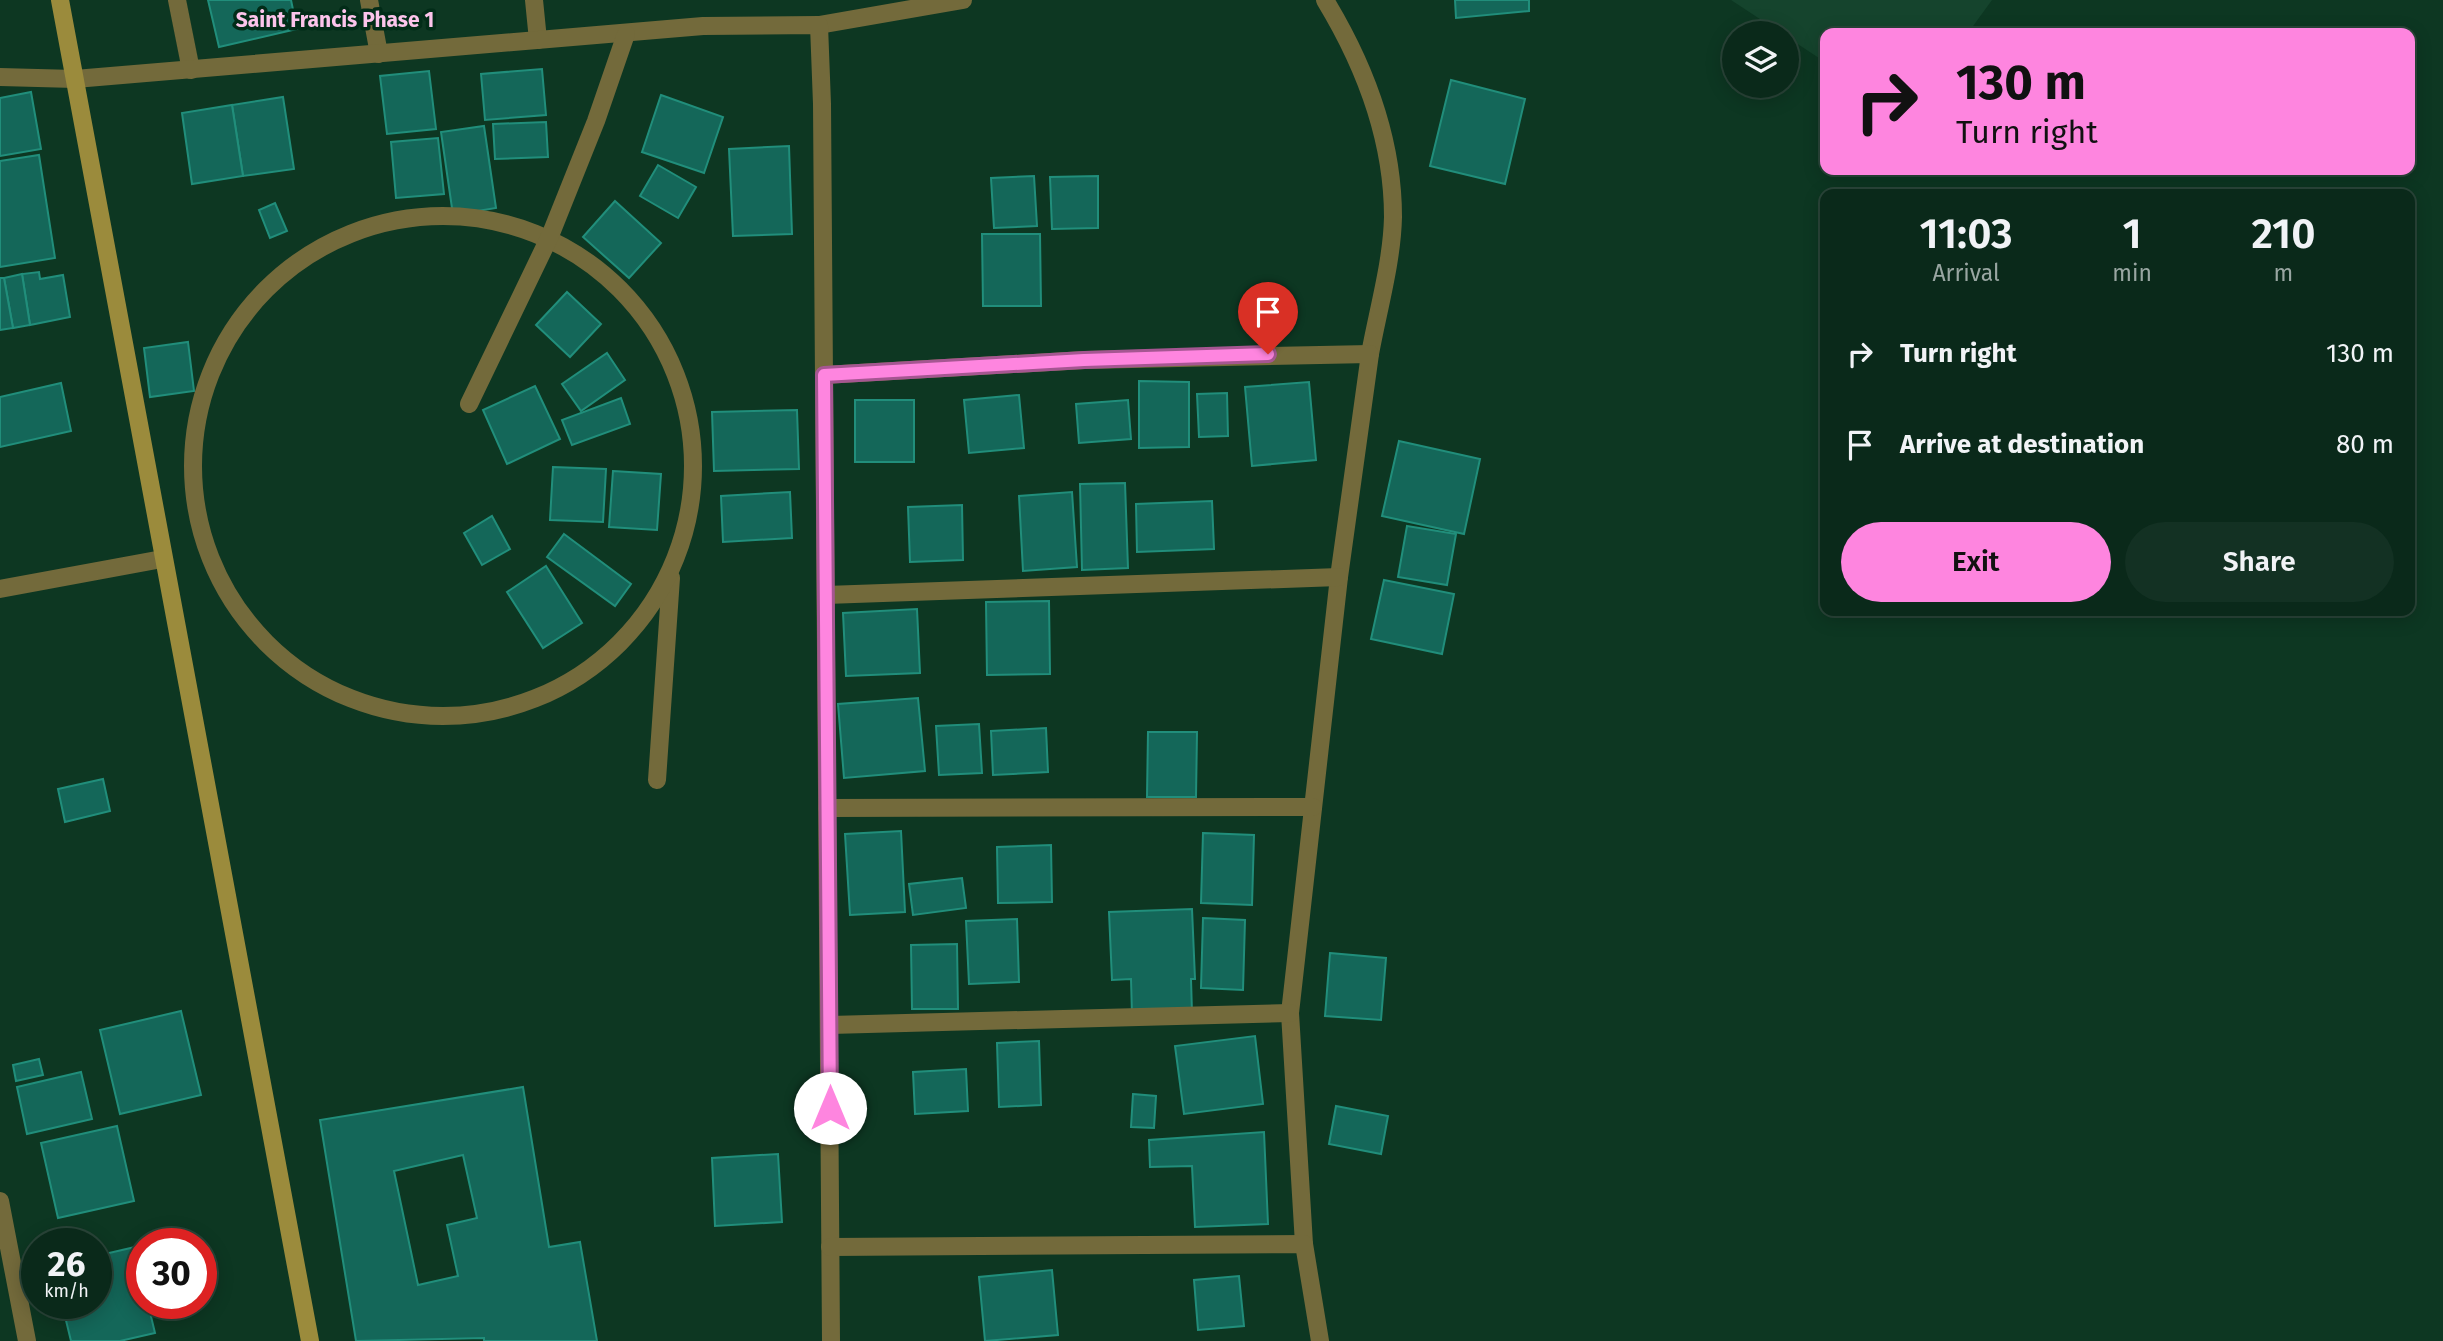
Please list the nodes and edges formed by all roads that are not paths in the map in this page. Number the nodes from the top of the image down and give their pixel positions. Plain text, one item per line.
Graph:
1 (60, 0) edge
2 (177, 0) edge
3 (369, 0) edge
4 (534, 0) edge
5 (963, 0) edge
6 (1325, 0) edge
7 (819, 25) junction
8 (626, 34) junction
9 (538, 40) junction
10 (379, 54) junction
11 (191, 70) junction
12 (0, 77) edge
13 (75, 79) junction
14 (550, 236) junction
15 (1370, 354) junction
16 (824, 375) junction
17 (469, 404) dead end
18 (162, 559) junction
19 (1339, 577) junction
20 (671, 578) junction
21 (0, 589) edge
22 (826, 595) junction
23 (657, 780) dead end
24 (1313, 807) junction
25 (827, 808) junction
26 (1290, 1013) junction
27 (830, 1025) junction
28 (0, 1201) edge
29 (1304, 1244) junction
30 (830, 1247) junction
31 (27, 1341) edge
32 (310, 1341) edge
33 (831, 1341) edge
34 (1320, 1341) edge

1 - 13 street
2 - 11 street
3 - 10 street
4 - 9 street
5 - 7 street
6 - 15 street
7 - 8 street
7 - 16 street
8 - 9 street
8 - 14 street
9 - 10 street
10 - 11 street
11 - 13 street
12 - 13 street
13 - 18 street
14 - 17 street
14 - 20 street
14 - 20 street
15 - 16 street
15 - 19 street
16 - 22 street
18 - 21 street
18 - 32 street
19 - 22 street
19 - 24 street
20 - 23 street
22 - 25 street
24 - 25 street
24 - 26 street
25 - 27 street
26 - 27 street
26 - 29 street
27 - 30 street
28 - 31 street
29 - 30 street
29 - 34 street
30 - 33 street

